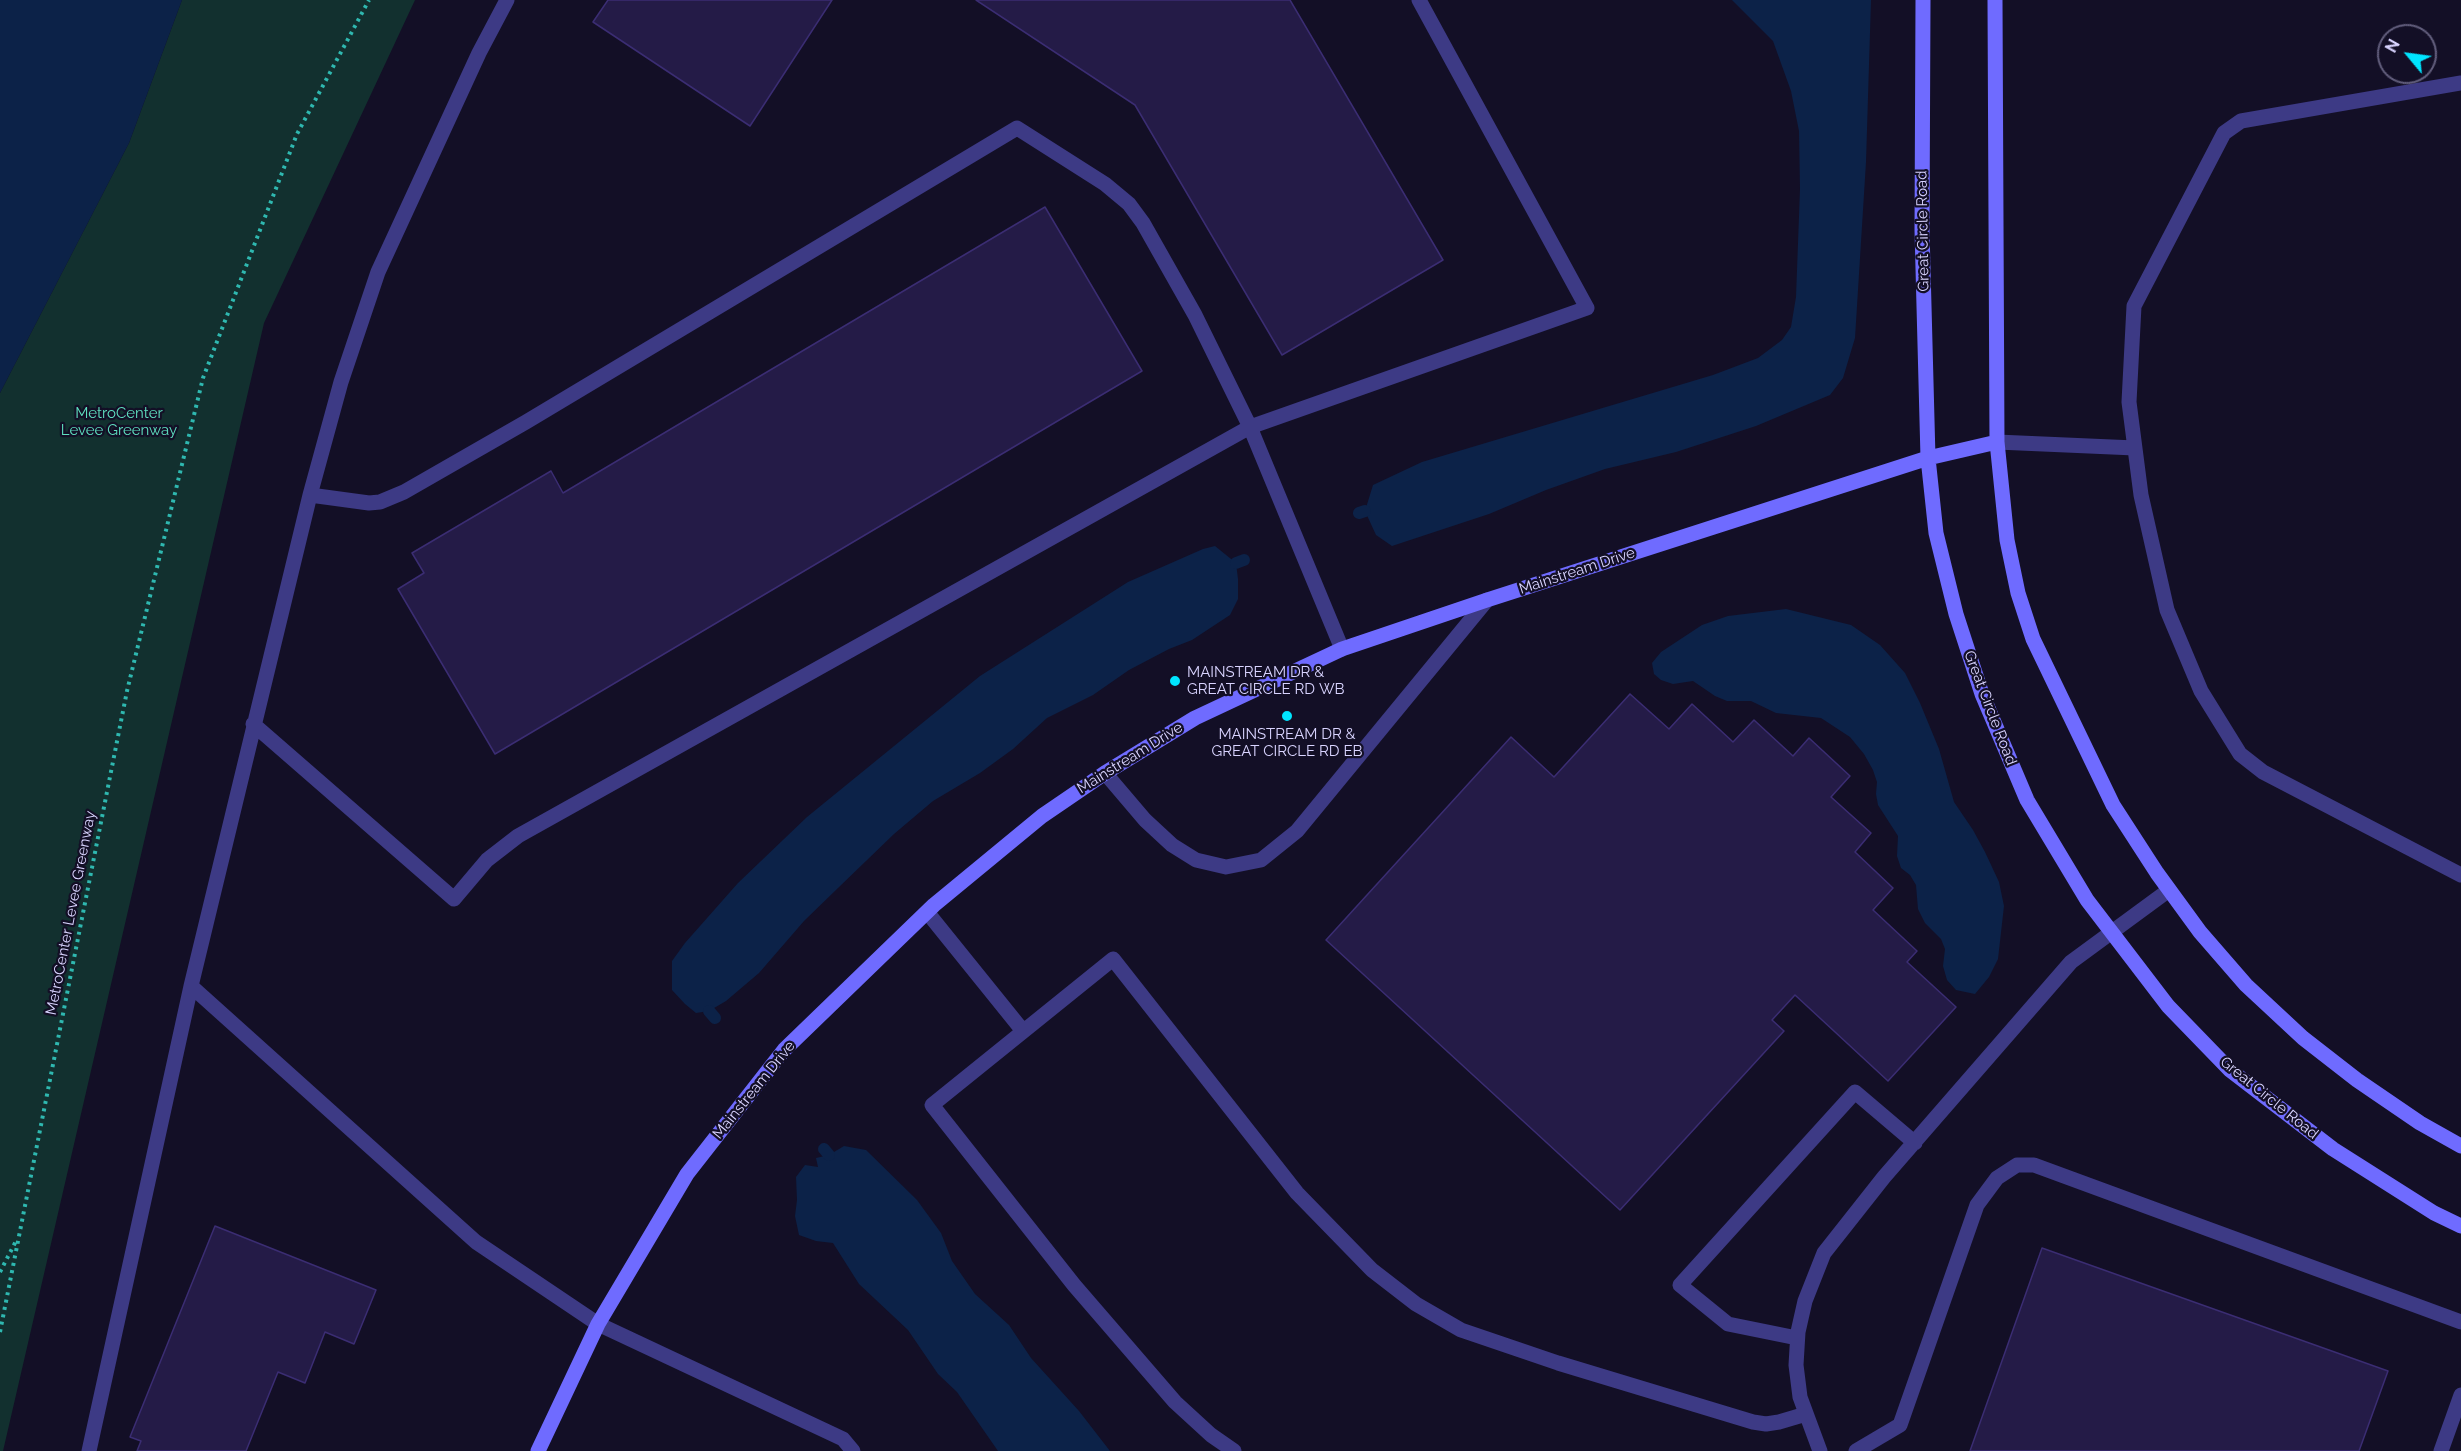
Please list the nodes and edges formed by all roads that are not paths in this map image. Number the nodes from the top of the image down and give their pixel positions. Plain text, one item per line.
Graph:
1 (507, 0) edge
2 (1419, 0) edge
3 (1923, 0) edge
4 (1995, 0) edge
5 (2461, 83) edge
6 (1251, 427) junction
7 (1997, 442) junction
8 (2135, 448) junction
9 (1928, 458) junction
10 (310, 495) junction
11 (1487, 600) junction
12 (1342, 649) junction
13 (253, 724) junction
14 (1105, 773) junction
15 (2461, 875) edge
16 (2169, 890) junction
17 (927, 912) junction
18 (2112, 932) junction
19 (191, 986) junction
20 (1023, 1031) junction
21 (1915, 1143) junction
22 (2461, 1146) edge
23 (2461, 1226) edge
24 (2461, 1322) edge
25 (598, 1324) junction
26 (1797, 1338) junction
27 (2461, 1395) edge
28 (1806, 1414) junction
29 (88, 1451) edge
30 (538, 1451) edge
31 (853, 1451) edge
32 (1234, 1451) edge
33 (1820, 1451) edge
34 (1856, 1451) edge
35 (2441, 1451) edge

1 - 10 lane
2 - 6 lane
3 - 9 street, Great Circle Road
4 - 7 street
5 - 8 lane
6 - 10 lane
6 - 12 lane
6 - 13 lane
7 - 8 lane
7 - 9 street, Mainstream Drive
7 - 16 street
8 - 15 lane
9 - 11 street, Mainstream Drive
9 - 18 street, Great Circle Road
10 - 13 lane
11 - 12 street, Mainstream Drive
11 - 14 lane
12 - 14 street, Mainstream Drive
13 - 19 lane
14 - 17 street, Mainstream Drive
16 - 18 lane
16 - 22 street
17 - 20 lane
17 - 25 street, Mainstream Drive
18 - 21 lane
18 - 23 street, Great Circle Road
19 - 25 lane
19 - 29 lane
20 - 28 lane
20 - 32 lane
21 - 26 lane
21 - 26 lane
24 - 34 lane
25 - 30 street, Mainstream Drive
25 - 31 lane
26 - 28 lane
27 - 35 lane
28 - 33 lane

